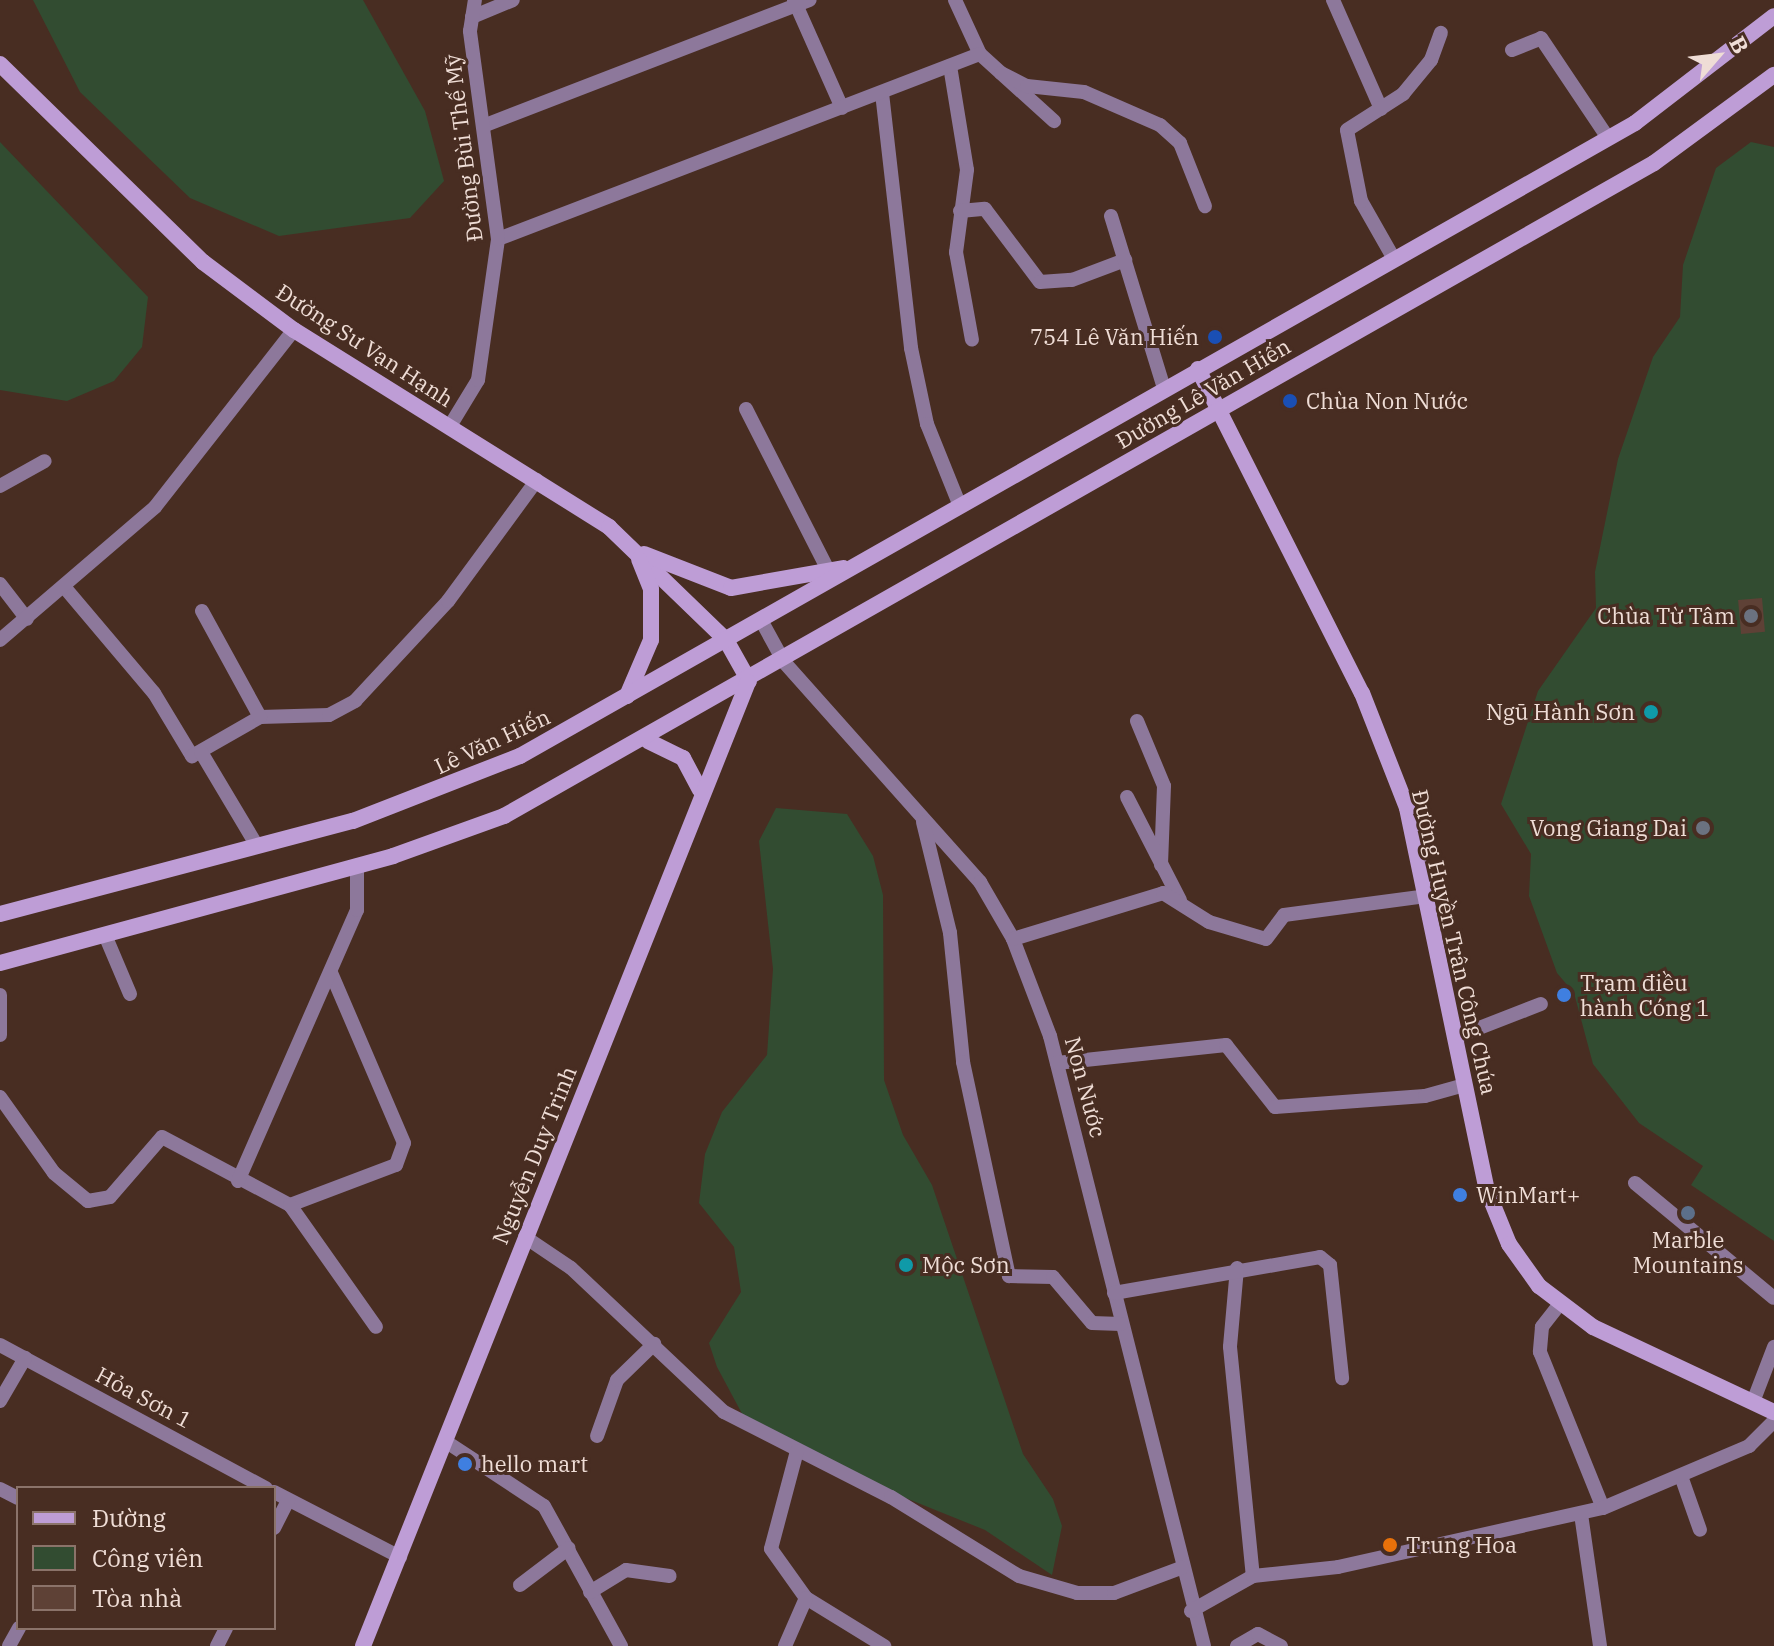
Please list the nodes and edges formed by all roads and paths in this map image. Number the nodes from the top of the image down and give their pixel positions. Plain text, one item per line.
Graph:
1 (475, 0) edge
2 (513, 0) edge
3 (955, 0) edge
4 (1333, 0) edge
5 (800, 2) edge
6 (1774, 16) edge
7 (472, 17) junction
8 (1441, 33) dead end
9 (1512, 50) dead end
10 (980, 54) junction
11 (0, 64) edge
12 (950, 66) junction
13 (1001, 73) junction
14 (1774, 75) edge
15 (882, 93) junction
16 (842, 108) junction
17 (1381, 109) junction
18 (1054, 121) dead end
19 (483, 126) junction
20 (1608, 138) junction
21 (1205, 206) dead end
22 (960, 211) junction
23 (1111, 216) dead end
24 (498, 239) junction
25 (1394, 259) junction
26 (1125, 260) junction
27 (294, 330) junction
28 (972, 340) dead end
29 (1198, 369) junction
30 (1164, 388) junction
31 (1220, 408) junction
32 (746, 409) dead end
33 (450, 426) junction
34 (45, 461) dead end
35 (537, 480) junction
36 (0, 486) edge
37 (960, 506) junction
38 (635, 550) junction
39 (856, 565) junction
40 (828, 570) junction
41 (0, 584) edge
42 (66, 589) junction
43 (202, 611) dead end
44 (27, 619) junction
45 (761, 620) junction
46 (0, 640) edge
47 (726, 640) junction
48 (784, 662) junction
49 (749, 681) junction
50 (627, 696) junction
51 (260, 717) junction
52 (1137, 721) dead end
53 (648, 741) junction
54 (201, 752) junction
55 (700, 790) junction
56 (1127, 797) dead end
57 (923, 822) junction
58 (257, 846) junction
59 (1161, 865) junction
60 (357, 866) junction
61 (1426, 896) junction
62 (1180, 901) junction
63 (0, 914) edge
64 (105, 935) junction
65 (1013, 939) junction
66 (0, 963) edge
67 (331, 973) junction
68 (130, 994) dead end
69 (0, 995) edge
70 (1541, 1004) dead end
71 (0, 1035) edge
72 (1456, 1037) junction
73 (1057, 1063) junction
74 (1465, 1085) junction
75 (0, 1097) edge
76 (238, 1181) junction
77 (1635, 1183) dead end
78 (290, 1205) junction
79 (525, 1237) junction
80 (1237, 1268) junction
81 (1114, 1293) junction
82 (1774, 1298) edge
83 (1559, 1305) junction
84 (1121, 1324) junction
85 (376, 1327) dead end
86 (654, 1344) junction
87 (0, 1345) edge
88 (1774, 1347) edge
89 (25, 1358) junction
90 (1342, 1378) dead end
91 (0, 1401) edge
92 (1753, 1402) junction
93 (1774, 1412) edge
94 (1774, 1421) edge
95 (597, 1436) dead end
96 (445, 1441) junction
97 (797, 1451) junction
98 (1681, 1476) junction
99 (262, 1486) edge
100 (281, 1496) edge
101 (1603, 1508) junction
102 (1581, 1514) junction
103 (276, 1519) edge
104 (1700, 1530) dead end
105 (569, 1548) junction
106 (400, 1557) junction
107 (1181, 1568) junction
108 (670, 1576) dead end
109 (1253, 1576) junction
110 (520, 1585) dead end
111 (590, 1592) junction
112 (806, 1598) junction
113 (1191, 1611) junction
114 (1198, 1644) edge
115 (363, 1646) edge
116 (621, 1646) edge
117 (785, 1646) edge
118 (884, 1646) edge
119 (1237, 1646) edge
120 (1281, 1646) edge
121 (1600, 1646) edge

1 - 7 street, Đường Bùi Thế Mỹ
2 - 7 street
3 - 10 street
4 - 17 street
5 - 16 street
5 - 19 street
6 - 20 main road, Đường Lê Văn Hiến
7 - 19 street, Đường Bùi Thế Mỹ
8 - 17 street
9 - 20 street
10 - 12 street
10 - 13 street
11 - 27 main road, Đường Sư Vạn Hạnh
12 - 15 street
12 - 22 street
13 - 18 street
13 - 21 street
14 - 31 main road, Đường Lê Văn Hiến
15 - 16 street
15 - 37 street
16 - 24 street
17 - 25 street
19 - 24 street, Đường Bùi Thế Mỹ
20 - 25 main road, Đường Lê Văn Hiến
22 - 26 street
22 - 28 street
23 - 26 street
24 - 33 street, Đường Bùi Thế Mỹ
25 - 29 main road, Đường Lê Văn Hiến
26 - 30 street
27 - 33 main road, Đường Sư Vạn Hạnh
27 - 42 street
29 - 30 main road, Đường Lê Văn Hiến
29 - 31 main road, Đường Huyền Trân Công Chúa
30 - 37 main road, Đường Lê Văn Hiến
31 - 48 main road, Đường Lê Văn Hiến
31 - 61 main road, Đường Huyền Trân Công Chúa
32 - 40 street
33 - 35 main road, Đường Sư Vạn Hạnh
34 - 36 street
35 - 38 main road, Đường Sư Vạn Hạnh
35 - 51 street
37 - 39 main road, Lê Văn Hiến
38 - 40 main road
38 - 47 main road, Đường Sư Vạn Hạnh
38 - 50 main road
39 - 40 main road
39 - 45 main road, Lê Văn Hiến
41 - 44 street
42 - 44 street
42 - 54 street
43 - 51 street
44 - 46 street
45 - 47 main road, Lê Văn Hiến
45 - 48 street, Non Nước
47 - 49 main road, Đường Sư Vạn Hạnh
47 - 50 main road, Lê Văn Hiến
48 - 49 main road, Đường Lê Văn Hiến
48 - 57 street, Non Nước
49 - 53 main road, Đường Lê Văn Hiến
49 - 55 main road, Nguyễn Duy Trinh
50 - 58 main road, Lê Văn Hiến
51 - 54 street
52 - 59 street
53 - 55 main road
53 - 60 main road
54 - 58 street
55 - 79 main road, Nguyễn Duy Trinh
56 - 59 street
57 - 65 street, Non Nước
57 - 84 street
58 - 63 main road, Lê Văn Hiến
59 - 62 street
60 - 64 main road
60 - 67 street
61 - 62 street
61 - 72 main road, Đường Huyền Trân Công Chúa
62 - 65 street
64 - 66 main road
64 - 68 street
65 - 73 street, Non Nước
67 - 76 street
67 - 78 street
69 - 71 street
70 - 72 street
72 - 74 main road, Đường Huyền Trân Công Chúa
73 - 74 street
73 - 81 street, Non Nước
74 - 83 main road, Đường Huyền Trân Công Chúa
75 - 76 street
76 - 78 street
77 - 82 street
78 - 85 street
79 - 86 street
79 - 96 main road, Nguyễn Duy Trinh
80 - 81 street
80 - 90 street
80 - 109 street
81 - 84 street, Non Nước
83 - 92 main road, Đường Huyền Trân Công Chúa
83 - 101 street
84 - 107 street, Non Nước
86 - 95 street
86 - 97 street
87 - 89 street, Hỏa Sơn 1
88 - 92 street
89 - 91 street
89 - 99 street, Hỏa Sơn 1
92 - 93 main road, Đường Huyền Trân Công Chúa
94 - 98 street
96 - 105 street
96 - 106 main road, Nguyễn Duy Trinh
97 - 107 street
97 - 112 street
98 - 101 street
98 - 104 street
100 - 103 street
100 - 106 street
101 - 102 street
102 - 109 street
102 - 121 street
105 - 110 street
105 - 111 street
106 - 115 main road, Nguyễn Duy Trinh
107 - 113 street, Non Nước
108 - 111 street
109 - 113 street
111 - 116 street
112 - 117 street
112 - 118 street
113 - 114 street, Non Nước
119 - 120 street

